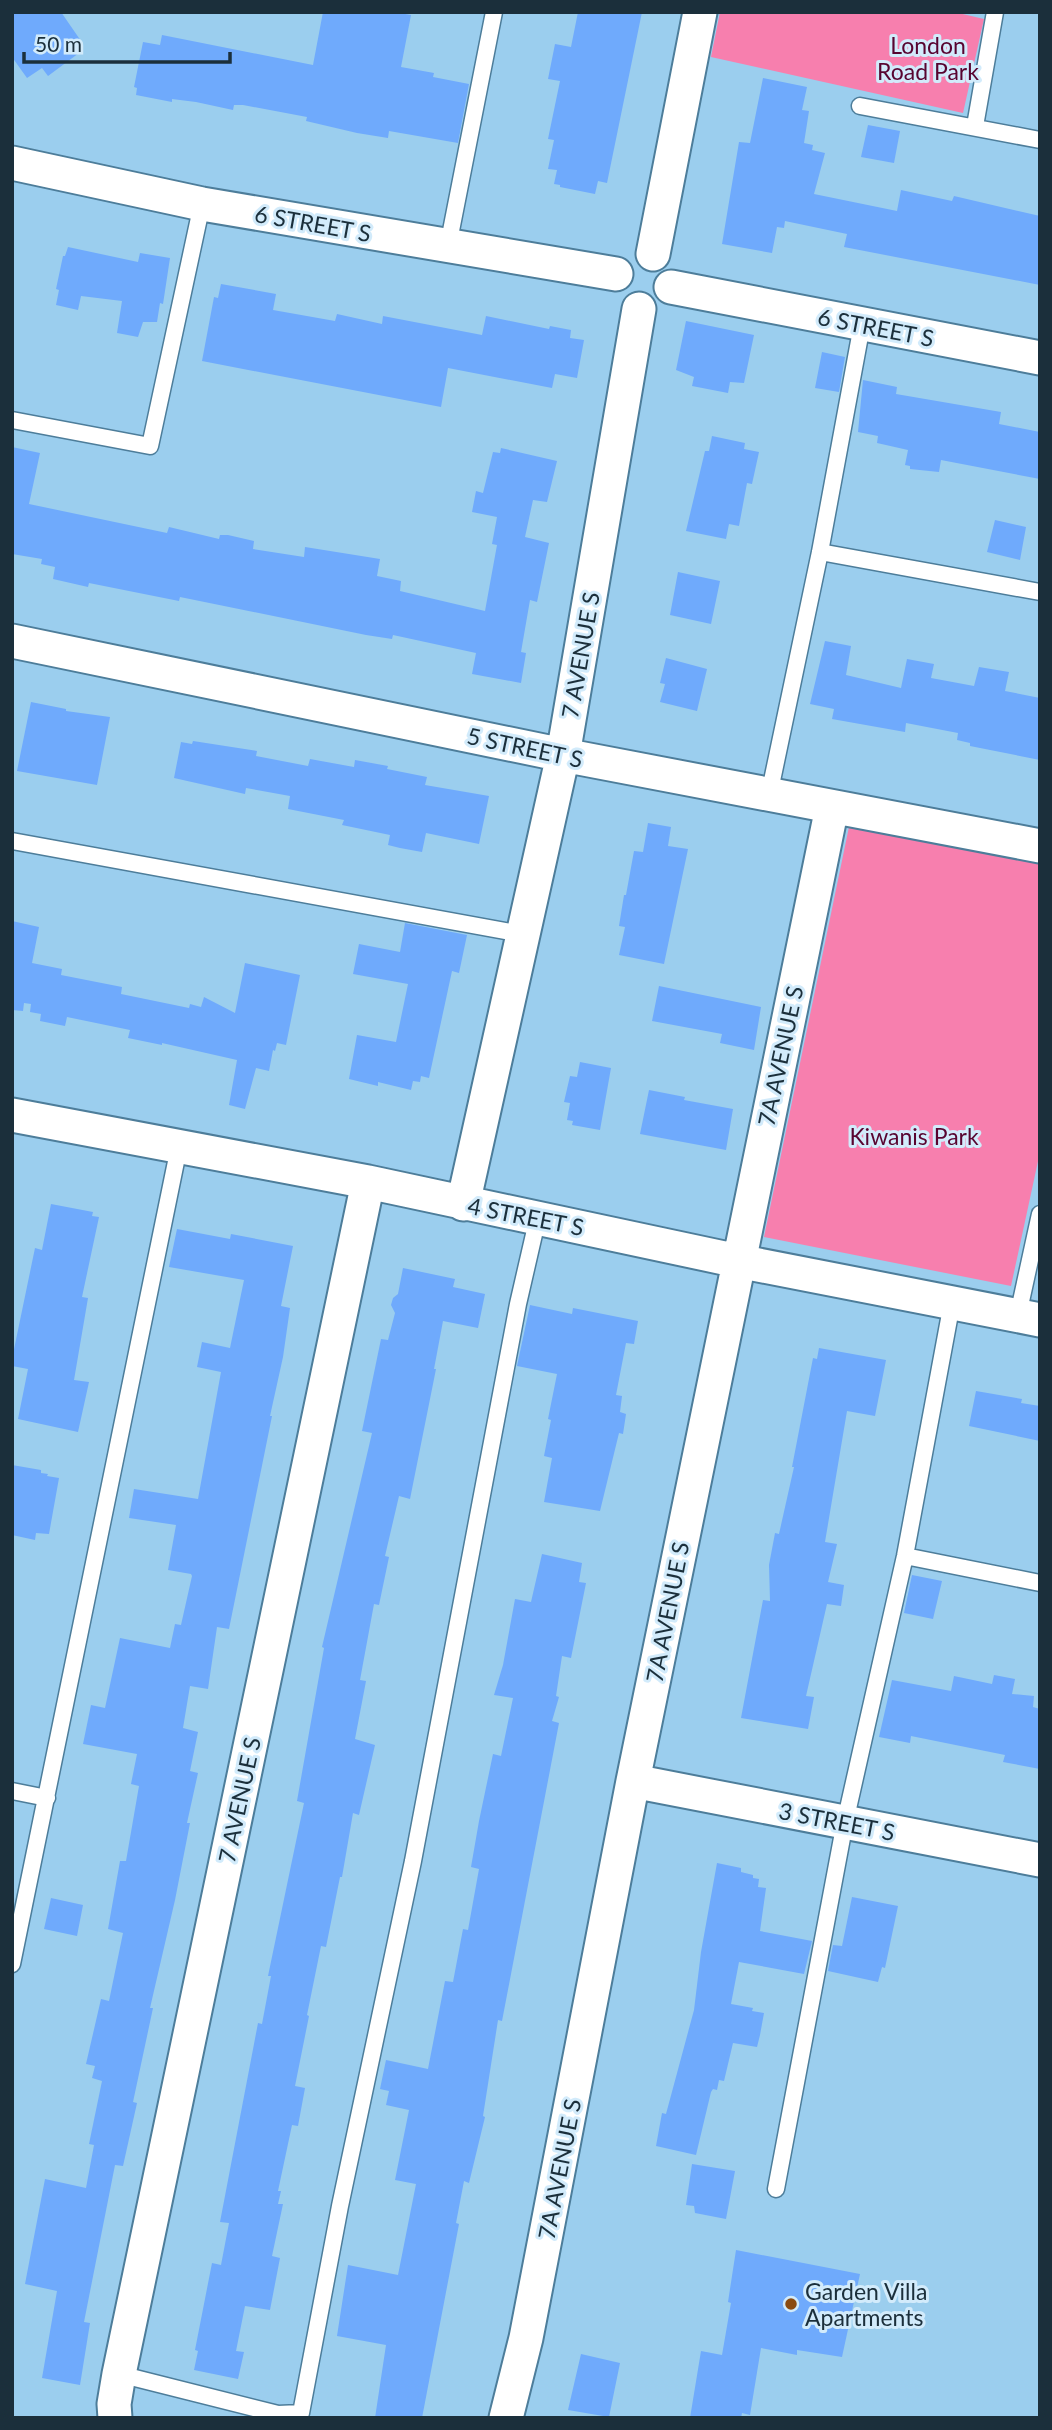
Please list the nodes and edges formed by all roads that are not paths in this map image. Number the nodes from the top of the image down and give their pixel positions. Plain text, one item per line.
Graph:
1 (494, 12) edge
2 (700, 12) edge
3 (995, 12) edge
4 (860, 106) dead end
5 (975, 126) junction
6 (1040, 140) edge
7 (12, 163) edge
8 (202, 204) junction
9 (448, 246) junction
10 (653, 254) junction
11 (616, 274) junction
12 (671, 288) junction
13 (639, 309) junction
14 (862, 325) junction
15 (1040, 358) edge
16 (12, 420) edge
17 (820, 552) junction
18 (1040, 592) edge
19 (12, 641) edge
20 (563, 755) junction
21 (769, 795) junction
22 (832, 807) junction
23 (12, 841) edge
24 (1040, 846) edge
25 (522, 934) junction
26 (12, 1117) edge
27 (179, 1147) junction
28 (368, 1182) junction
29 (463, 1204) junction
30 (1040, 1214) edge
31 (538, 1217) junction
32 (738, 1261) junction
33 (952, 1303) junction
34 (1029, 1317) edge
35 (905, 1556) junction
36 (1040, 1583) edge
37 (633, 1781) junction
38 (12, 1791) edge
39 (47, 1798) junction
40 (845, 1822) junction
41 (1040, 1860) edge
42 (12, 1964) edge
43 (776, 2189) dead end
44 (119, 2375) junction
45 (115, 2418) edge
46 (506, 2418) edge

1 - 9 lane
2 - 10 street
3 - 5 lane
4 - 5 lane
5 - 6 lane
7 - 8 street, 6 STREET S
8 - 9 street, 6 STREET S
8 - 16 lane
9 - 11 street, 6 STREET S
10 - 11 street
10 - 12 street
11 - 13 street
12 - 13 street
12 - 14 street, 6 STREET S
13 - 20 street, 7 AVENUE S
14 - 15 street, 6 STREET S
14 - 17 lane
17 - 18 lane
17 - 21 lane
19 - 20 street, 5 STREET S
20 - 21 street, 5 STREET S
20 - 25 street, 7 AVENUE S
21 - 22 street, 5 STREET S
22 - 24 street, 5 STREET S
22 - 32 street, 7A AVENUE S
23 - 25 lane
25 - 29 street, 7 AVENUE S
26 - 27 street, 4 STREET S
27 - 28 street, 4 STREET S
27 - 39 lane
28 - 29 street, 4 STREET S
28 - 44 street, 7 AVENUE S
29 - 31 street, 4 STREET S
30 - 34 lane
31 - 32 street, 4 STREET S
31 - 44 lane
32 - 33 street, 4 STREET S
32 - 37 street, 7A AVENUE S
33 - 34 street, 4 STREET S
33 - 35 lane
35 - 36 lane
35 - 40 lane
37 - 40 street, 3 STREET S
37 - 46 street, 7A AVENUE S
38 - 39 lane
39 - 42 lane
40 - 41 street, 3 STREET S
40 - 43 lane
44 - 45 street, 7 AVENUE S

